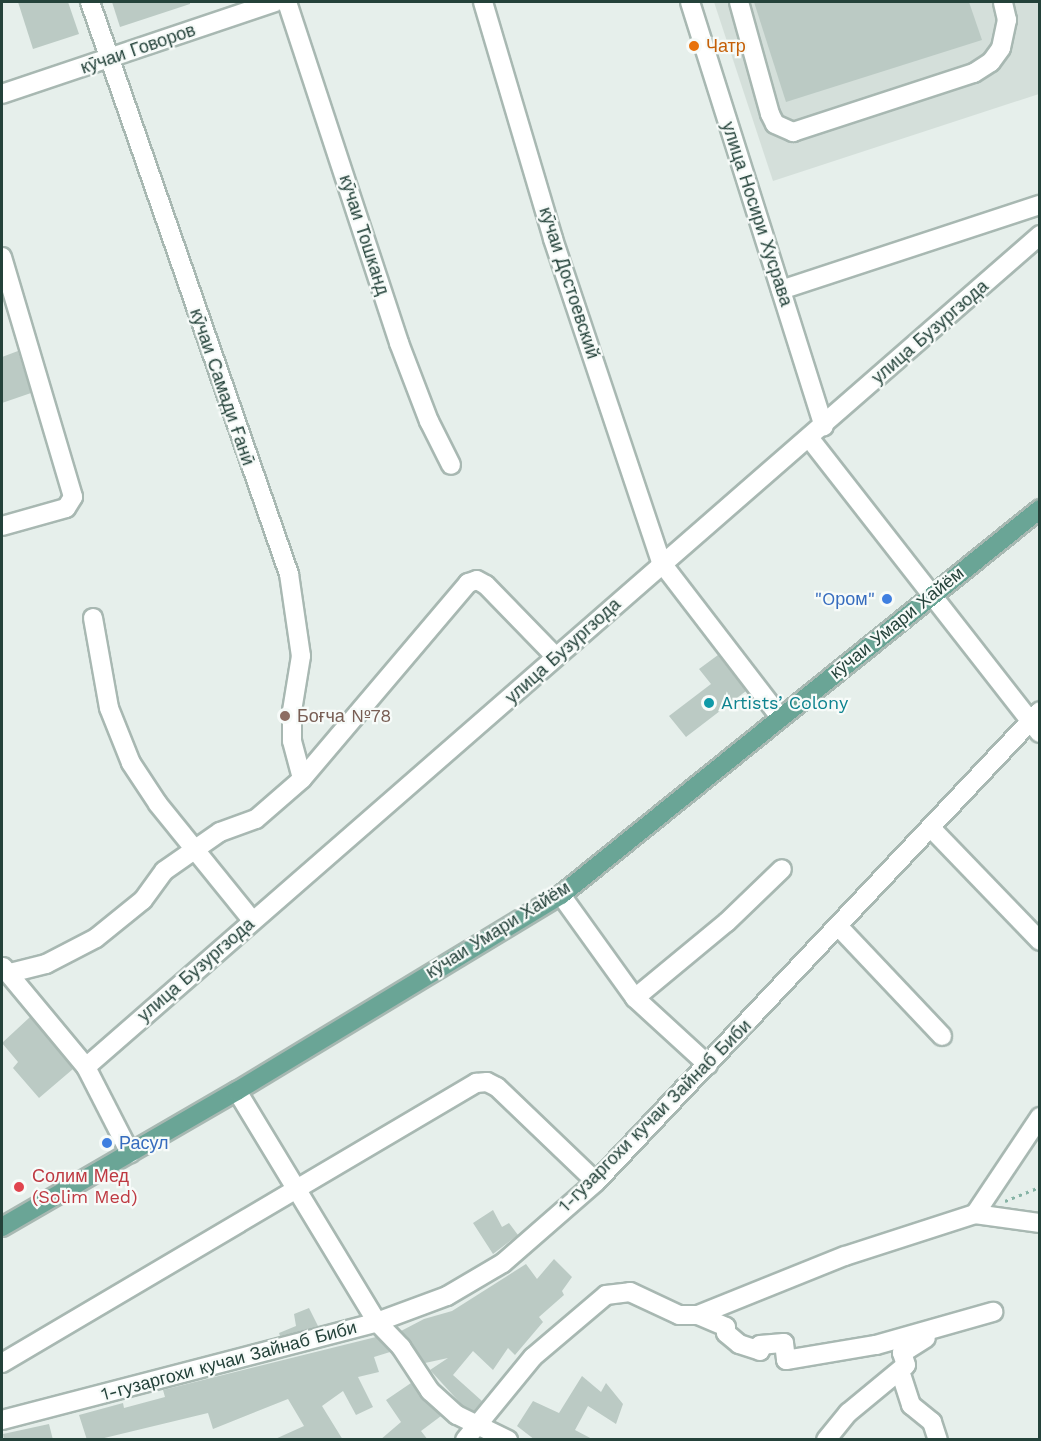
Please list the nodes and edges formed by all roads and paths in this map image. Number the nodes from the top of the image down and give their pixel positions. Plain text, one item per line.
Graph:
1 (90, 2) edge
2 (275, 2) edge
3 (287, 2) edge
4 (483, 2) edge
5 (690, 2) edge
6 (739, 2) edge
7 (1003, 2) edge
8 (108, 60) junction
9 (2, 94) edge
10 (1040, 206) edge
11 (1040, 235) edge
12 (2, 257) edge
13 (781, 290) junction
14 (824, 426) junction
15 (810, 439) junction
16 (451, 465) dead end
17 (1040, 509) edge
18 (2, 526) edge
19 (661, 562) junction
20 (934, 594) junction
21 (93, 618) dead end
22 (556, 657) junction
23 (780, 717) junction
24 (1036, 722) edge
25 (302, 779) junction
26 (931, 828) junction
27 (194, 850) junction
28 (782, 869) dead end
29 (561, 895) junction
30 (252, 920) junction
31 (839, 927) junction
32 (1040, 941) edge
33 (6, 969) edge
34 (635, 998) junction
35 (942, 1036) dead end
36 (708, 1065) junction
37 (86, 1067) junction
38 (237, 1091) junction
39 (1040, 1117) edge
40 (130, 1152) junction
41 (596, 1182) junction
42 (297, 1188) junction
43 (975, 1214) junction
44 (1040, 1224) edge
45 (2, 1227) edge
46 (993, 1312) dead end
47 (698, 1315) junction
48 (377, 1322) junction
49 (947, 1325) junction
50 (2, 1362) edge
51 (900, 1371) junction
52 (2, 1420) edge
53 (472, 1433) edge
54 (508, 1440) edge
55 (826, 1440) edge
56 (938, 1440) edge

1 - 8 street, кӯчаи Самади Ғанӣ
2 - 8 street, кӯчаи Говоров
3 - 16 street, кӯчаи Тошканд
4 - 19 street, кӯчаи Достоевский
5 - 13 street, улица Носири Хусрава
6 - 7 street
8 - 9 street, кӯчаи Говоров
8 - 25 street, кӯчаи Самади Ғанӣ
10 - 13 street
11 - 14 street, улица Бузургзода
12 - 18 street
13 - 14 street, улица Носири Хусрава
14 - 15 street, улица Бузургзода
15 - 19 street, улица Бузургзода
15 - 20 street
17 - 20 main road, кӯчаи Умари Хайём
19 - 22 street, улица Бузургзода
19 - 23 street, кӯчаи Достоевский
20 - 23 main road, кӯчаи Умари Хайём
20 - 24 street
21 - 27 street
22 - 25 street
22 - 30 street, улица Бузургзода
23 - 29 main road, кӯчаи Умари Хайём
24 - 26 street, 1-гузаргохи кучаи Зайнаб Биби
25 - 27 street
26 - 31 street, 1-гузаргохи кучаи Зайнаб Биби
26 - 32 street
27 - 30 street
27 - 33 street
28 - 34 street
29 - 34 street
29 - 38 main road, кӯчаи Умари Хайём
30 - 37 street, улица Бузургзода
31 - 35 street
31 - 36 street, 1-гузаргохи кучаи Зайнаб Биби
33 - 37 street
34 - 36 street
36 - 41 street, 1-гузаргохи кучаи Зайнаб Биби
37 - 40 street
38 - 40 main road, кӯчаи Умари Хайём
38 - 42 street
39 - 43 street
40 - 45 main road, кӯчаи Умари Хайём
41 - 42 street
41 - 48 street, 1-гузаргохи кучаи Зайнаб Биби
42 - 48 street
42 - 50 street
43 - 44 street
43 - 47 street
46 - 49 street
47 - 49 street
47 - 53 street
48 - 52 street, 1-гузаргохи кучаи Зайнаб Биби
48 - 53 street
49 - 51 street
51 - 55 street
51 - 56 street
53 - 54 street

